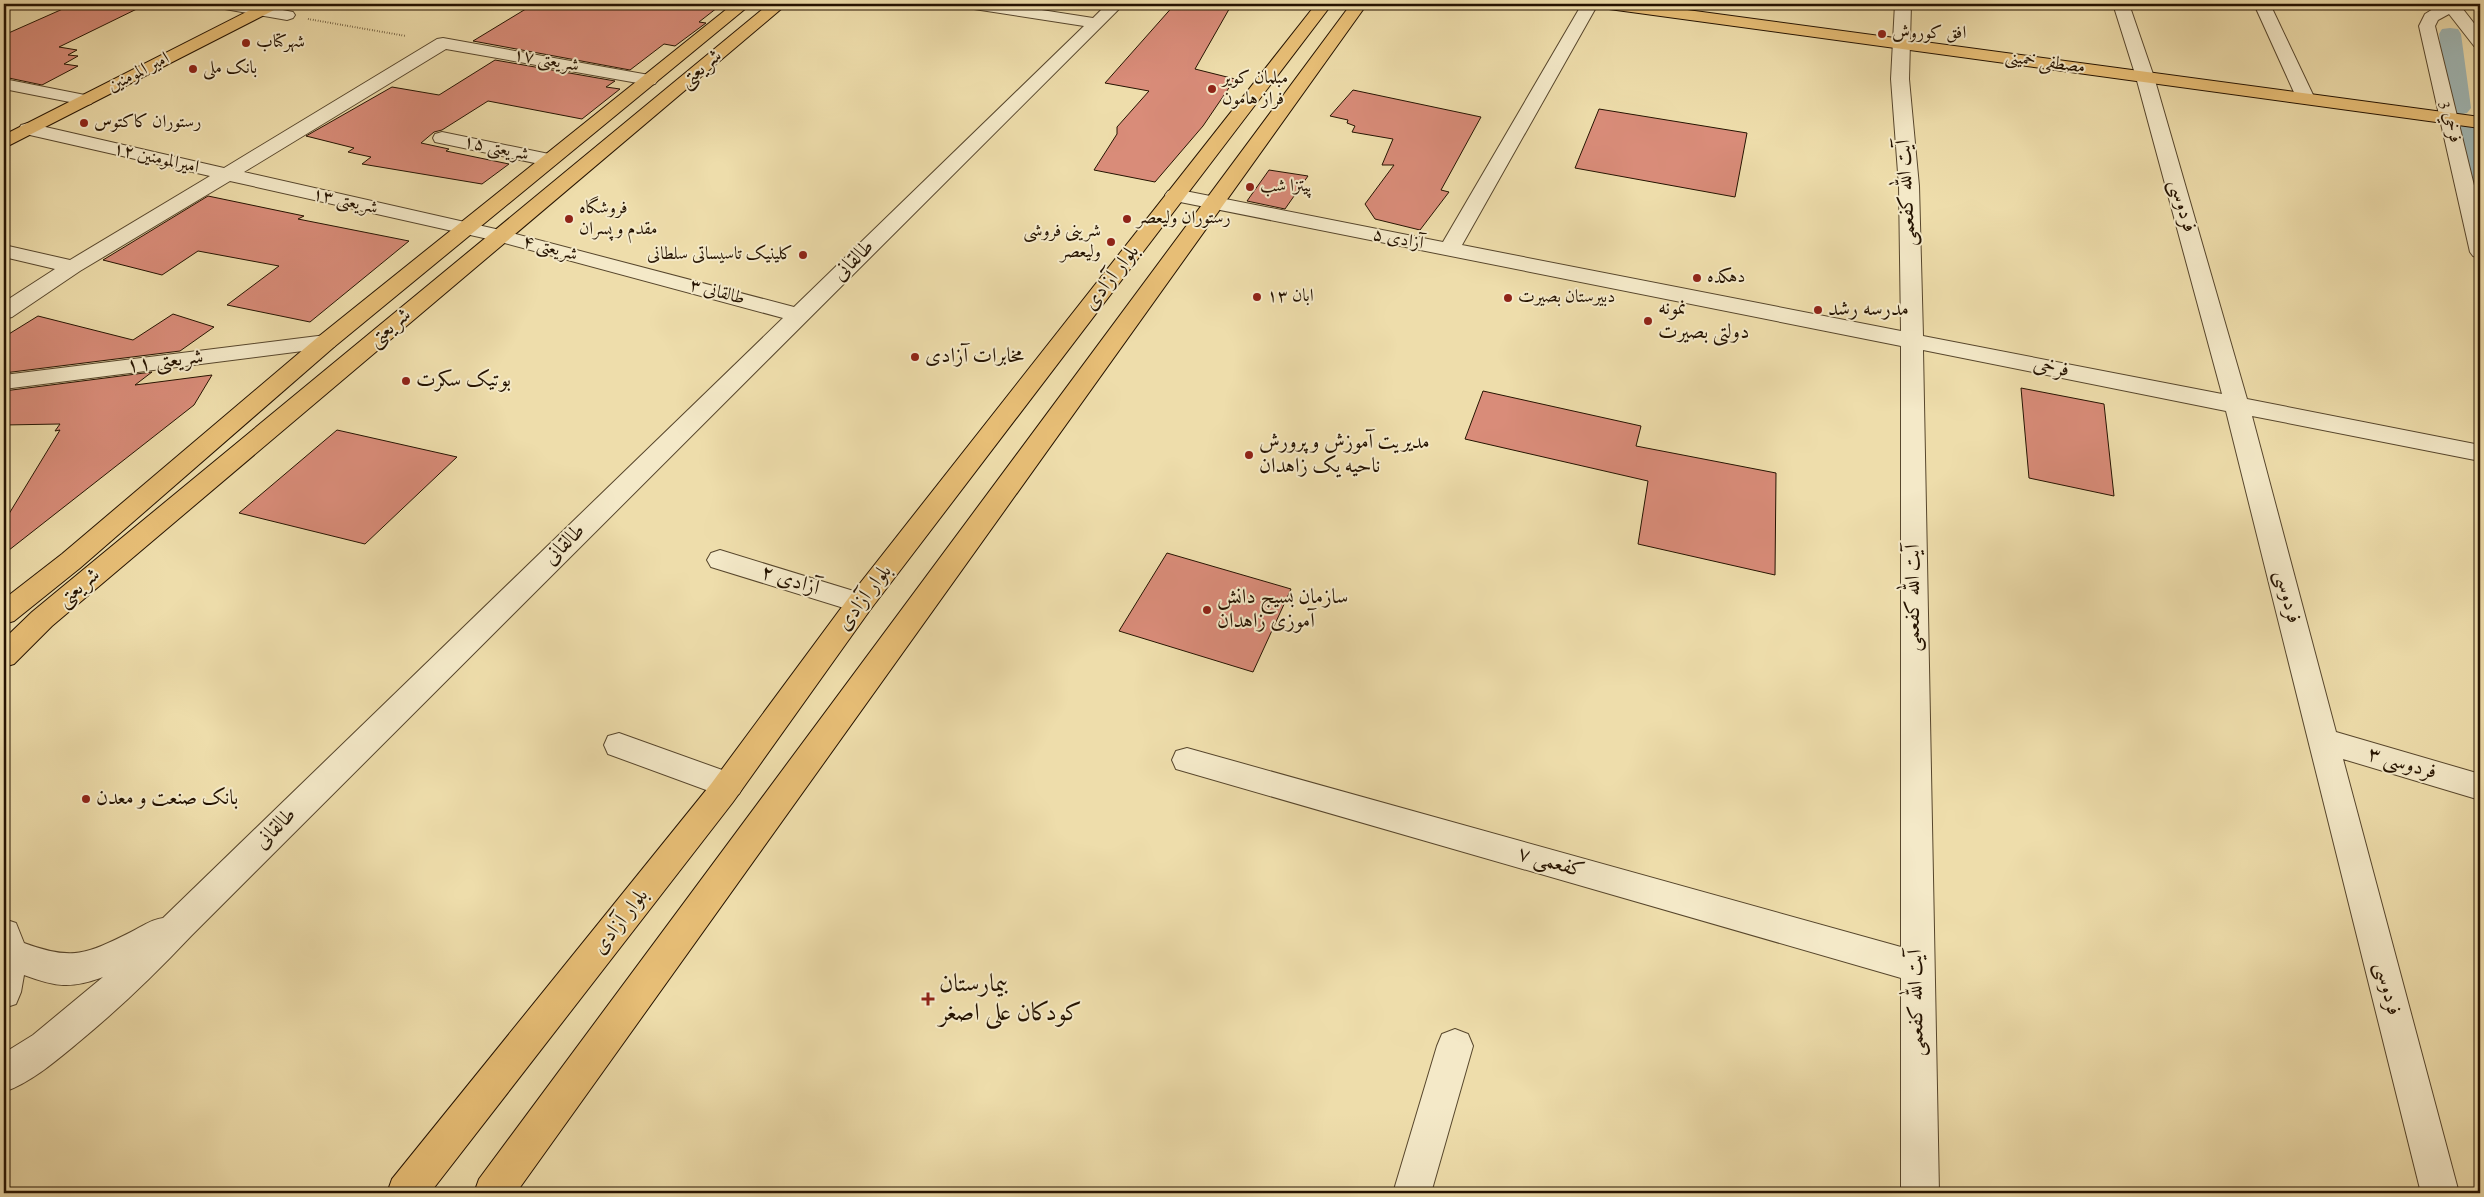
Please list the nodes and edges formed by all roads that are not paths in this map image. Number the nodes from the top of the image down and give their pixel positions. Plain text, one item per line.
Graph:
1 (226, 4) edge
2 (743, 4) edge
3 (778, 4) edge
4 (974, 4) edge
5 (1116, 4) edge
6 (1324, 4) edge
7 (1359, 4) edge
8 (1590, 4) edge
9 (1609, 4) edge
10 (1903, 4) edge
11 (2120, 4) edge
12 (2262, 4) edge
13 (2451, 5) edge
14 (267, 7) edge
15 (287, 15) road end
16 (1096, 23) junction
17 (2477, 31) edge
18 (1902, 44) junction
19 (2146, 77) junction
20 (649, 80) junction
21 (4, 84) edge
22 (2306, 99) junction
23 (85, 100) junction
24 (2450, 119) junction
25 (2480, 123) edge
26 (28, 129) junction
27 (442, 138) dead end
28 (4, 142) edge
29 (549, 160) junction
30 (225, 174) junction
31 (1175, 196) junction
32 (1212, 203) junction
33 (464, 229) junction
34 (500, 236) junction
35 (1449, 250) junction
36 (4, 251) edge
37 (2480, 252) edge
38 (73, 267) junction
39 (634, 272) joint
40 (1621, 284) joint
41 (4, 312) edge
42 (799, 315) junction
43 (1912, 341) junction
44 (326, 342) junction
45 (4, 382) edge
46 (2237, 405) junction
47 (2480, 452) edge
48 (720, 560) dead end
49 (860, 603) junction
50 (4, 614) edge
51 (42, 620) junction
52 (4, 656) edge
53 (2324, 741) junction
54 (619, 745) dead end
55 (1186, 760) dead end
56 (728, 785) junction
57 (2480, 787) edge
58 (180, 925) junction
59 (8, 944) edge
60 (1916, 967) junction
61 (4, 992) edge
62 (1455, 1046) dead end
63 (4, 1074) edge
64 (406, 1193) edge
65 (493, 1193) edge
66 (1412, 1193) edge
67 (1920, 1193) edge
68 (2440, 1193) edge

1 - 14 street
2 - 20 main road, شریعتی
3 - 34 main road, شریعتی
4 - 16 street
5 - 16 street, طالقانی
6 - 31 main road, بلوار آزادی
7 - 32 main road, بلوار آزادی
8 - 35 street
9 - 18 main road, مصطفی خمینی
10 - 18 street, آیت الله کفعمی
11 - 19 street, فردوسی
12 - 22 street
13 - 17 street
13 - 24 street, فرخي 3
14 - 15 street
14 - 23 main road, امیر المومنین
16 - 42 street, طالقانی
18 - 19 main road, مصطفی خمینی
18 - 43 street, آیت الله کفعمی
19 - 22 main road, مصطفی خمینی
19 - 46 street, فردوسی
20 - 29 main road, شریعتی
20 - 30 street, شریعتی ۱۷
21 - 23 street
22 - 24 main road, مصطفی خمینی
23 - 26 main road, امیر المومنین
24 - 25 main road, مصطفی خمینی
24 - 37 street, فرخي 3
26 - 28 main road, امیر المومنین
26 - 30 street, امیرالمومنین ۱۲
27 - 29 street, شریعتی ۱۵
29 - 33 main road, شریعتی
30 - 33 street, شریعتی ۱۳
30 - 38 street
31 - 32 street, آزادی ۵
31 - 49 main road, بلوار آزادی
32 - 35 street, آزادی ۵
32 - 65 main road, بلوار آزادی
33 - 34 street, شریعتی ۴
33 - 44 main road, شریعتی
34 - 39 street, شریعتی ۴
34 - 51 main road, شریعتی
35 - 40 street, آزادی ۵
36 - 38 street
38 - 41 street
39 - 42 street, طالقانی ۳
40 - 43 street, فرخی
42 - 58 street, طالقانی
43 - 46 street, فرخی
43 - 60 street, آیت الله کفعمی
44 - 45 street, شریعتی ۱۱
44 - 50 main road, شریعتی
46 - 47 street, فرخی
46 - 53 street, فردوسی
48 - 49 street, آزادی ۲
49 - 56 main road, بلوار آزادی
50 - 51 main road
51 - 52 main road, شریعتی
53 - 57 street, فردوسی ۳
53 - 68 street, فردوسی
54 - 56 street
55 - 60 street, کفعمی ۷
56 - 64 main road, بلوار آزادی
58 - 59 street
58 - 63 street, طالقانی
59 - 61 street
60 - 67 street, آیت الله کفعمی
62 - 66 street

